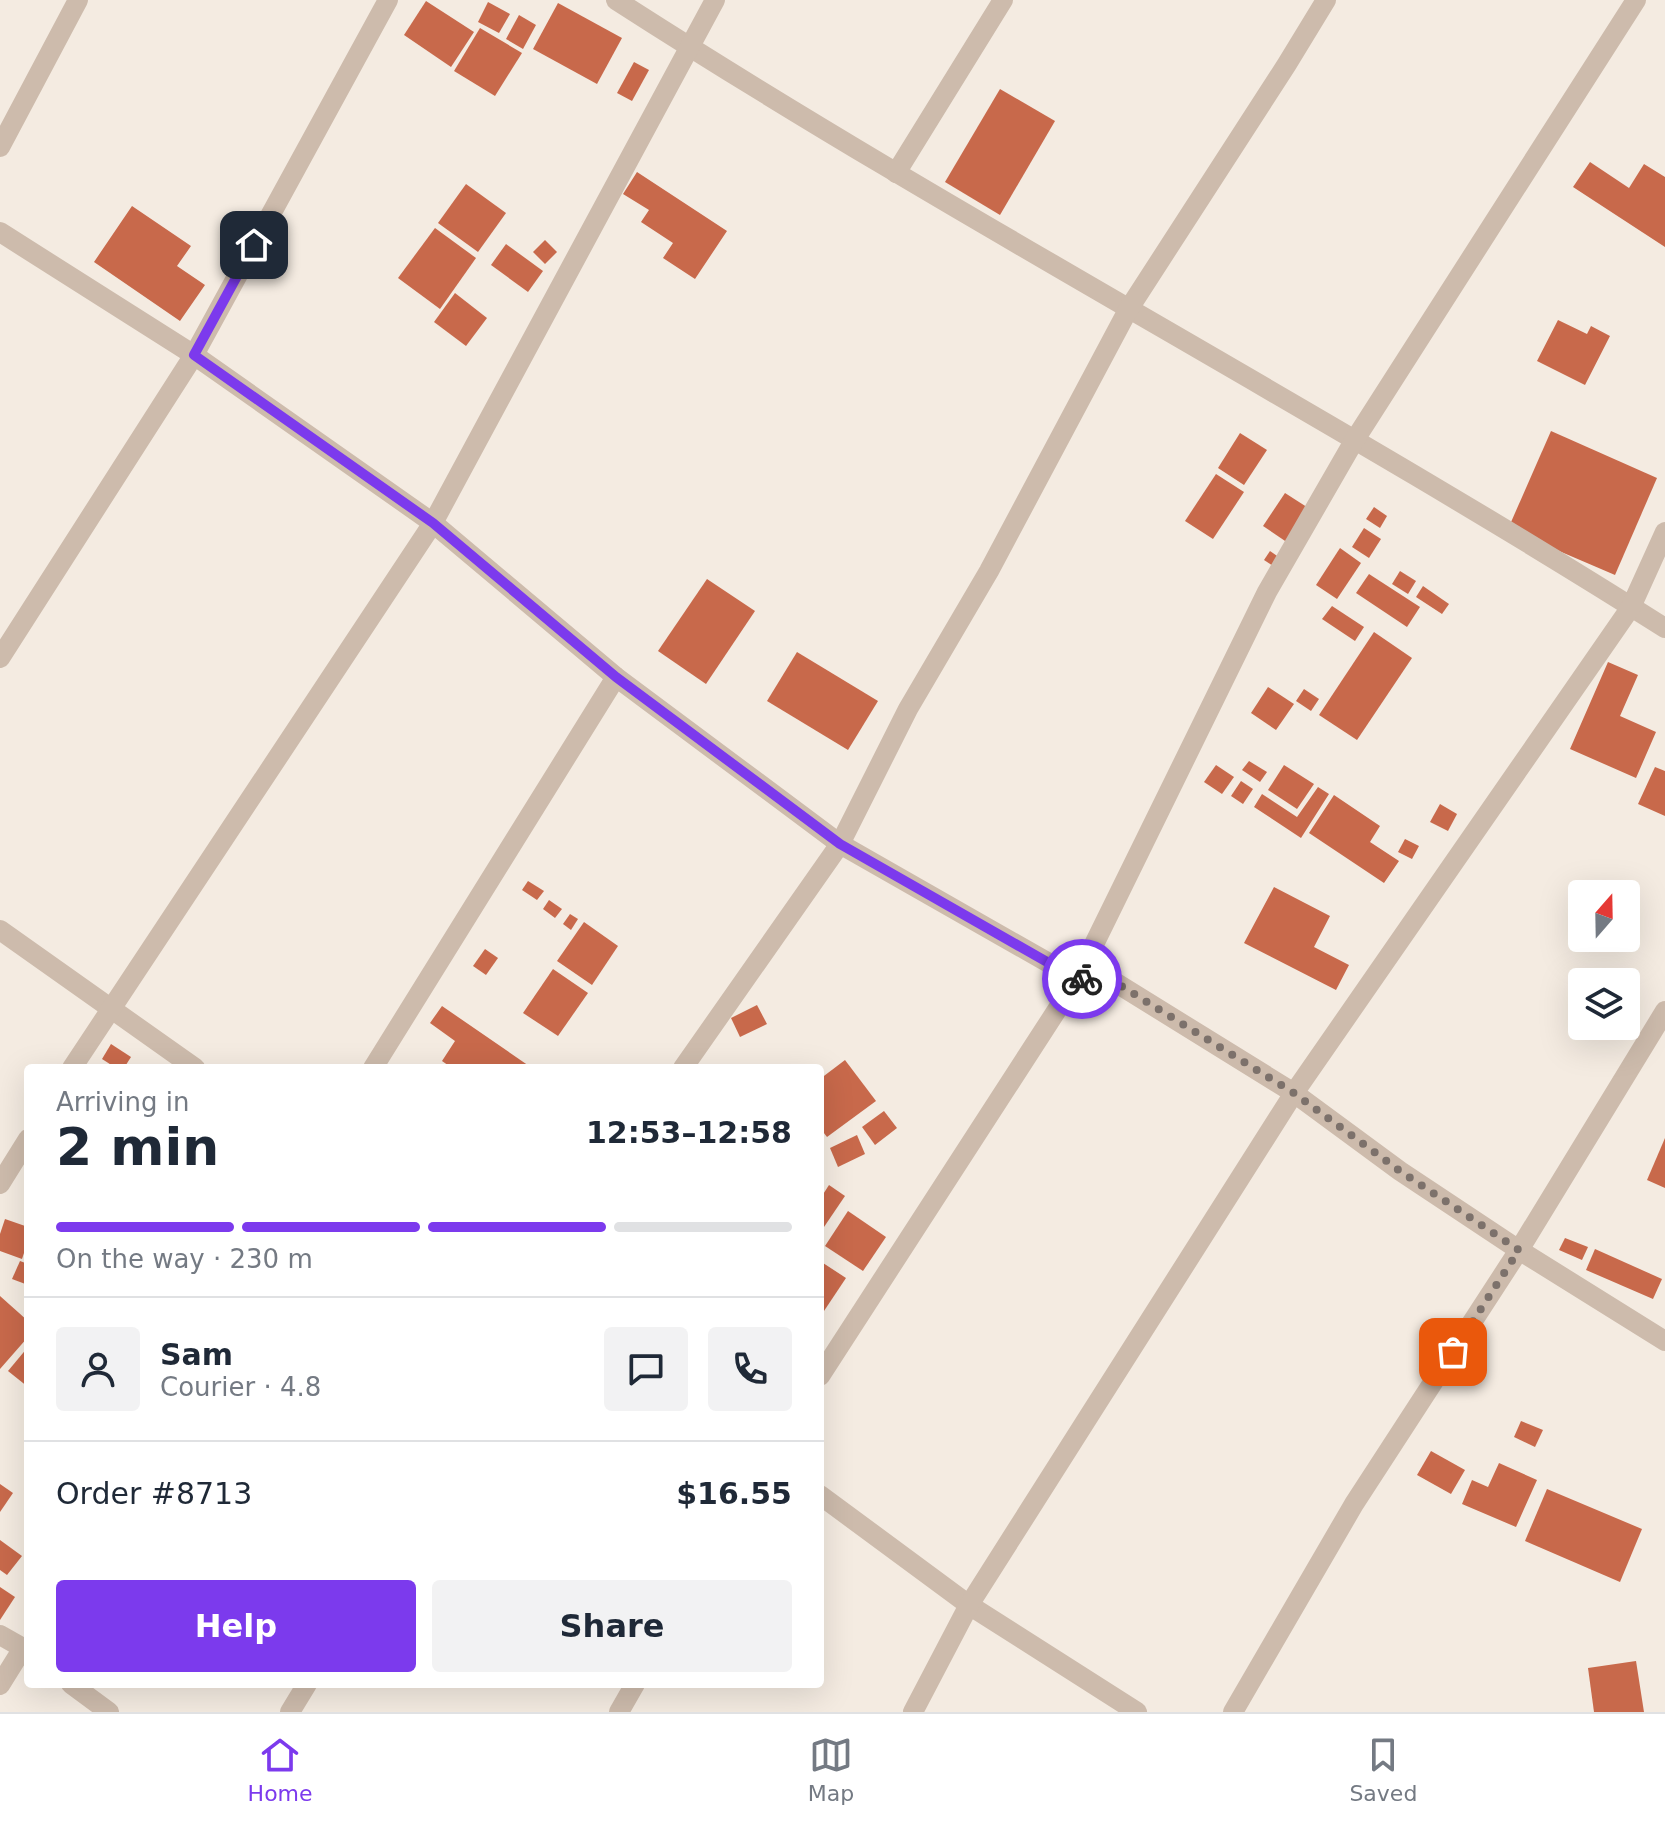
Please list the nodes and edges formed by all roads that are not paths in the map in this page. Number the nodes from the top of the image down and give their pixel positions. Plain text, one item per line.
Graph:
1 (78, 0) edge
2 (388, 0) edge
3 (616, 0) edge
4 (715, 0) edge
5 (1003, 0) edge
6 (1326, 0) edge
7 (1636, 0) edge
8 (688, 47) junction
9 (0, 147) edge
10 (896, 173) junction
11 (0, 232) edge
12 (1128, 310) junction
13 (194, 355) junction
14 (1354, 441) junction
15 (433, 523) junction
16 (1665, 532) edge
17 (1631, 607) junction
18 (1665, 628) edge
19 (0, 658) edge
20 (616, 677) junction
21 (840, 844) junction
22 (0, 930) edge
23 (1077, 979) junction
24 (109, 1009) junction
25 (1665, 1011) edge
26 (75, 1064) edge
27 (189, 1064) edge
28 (375, 1064) edge
29 (686, 1064) edge
30 (1294, 1093) junction
31 (24, 1145) edge
32 (0, 1184) edge
33 (1519, 1250) junction
34 (1665, 1341) edge
35 (824, 1370) edge
36 (824, 1498) edge
37 (969, 1605) junction
38 (0, 1635) edge
39 (24, 1645) edge
40 (24, 1649) edge
41 (0, 1685) edge
42 (76, 1688) edge
43 (305, 1688) edge
44 (633, 1688) edge
45 (109, 1712) edge
46 (290, 1712) edge
47 (619, 1712) edge
48 (913, 1712) edge
49 (1137, 1712) edge
50 (1233, 1712) edge

1 - 9 street
2 - 13 street
3 - 8 street
4 - 8 street
5 - 10 street
6 - 12 street
7 - 14 street
8 - 10 street
8 - 15 street
10 - 12 street
11 - 13 street
12 - 14 street
12 - 21 street
13 - 15 street
13 - 19 street
14 - 17 street
14 - 23 street
15 - 20 street
15 - 24 street
16 - 17 street
17 - 18 street
17 - 30 street
20 - 21 street
20 - 28 street
21 - 23 street
21 - 29 street
22 - 24 street
23 - 30 street
23 - 35 street
24 - 26 street
24 - 27 street
25 - 33 street
30 - 33 street
30 - 37 street
31 - 32 street
33 - 34 street
33 - 50 street
36 - 37 street
37 - 48 street
37 - 49 street
38 - 39 street
40 - 41 street
42 - 45 street
43 - 46 street
44 - 47 street

